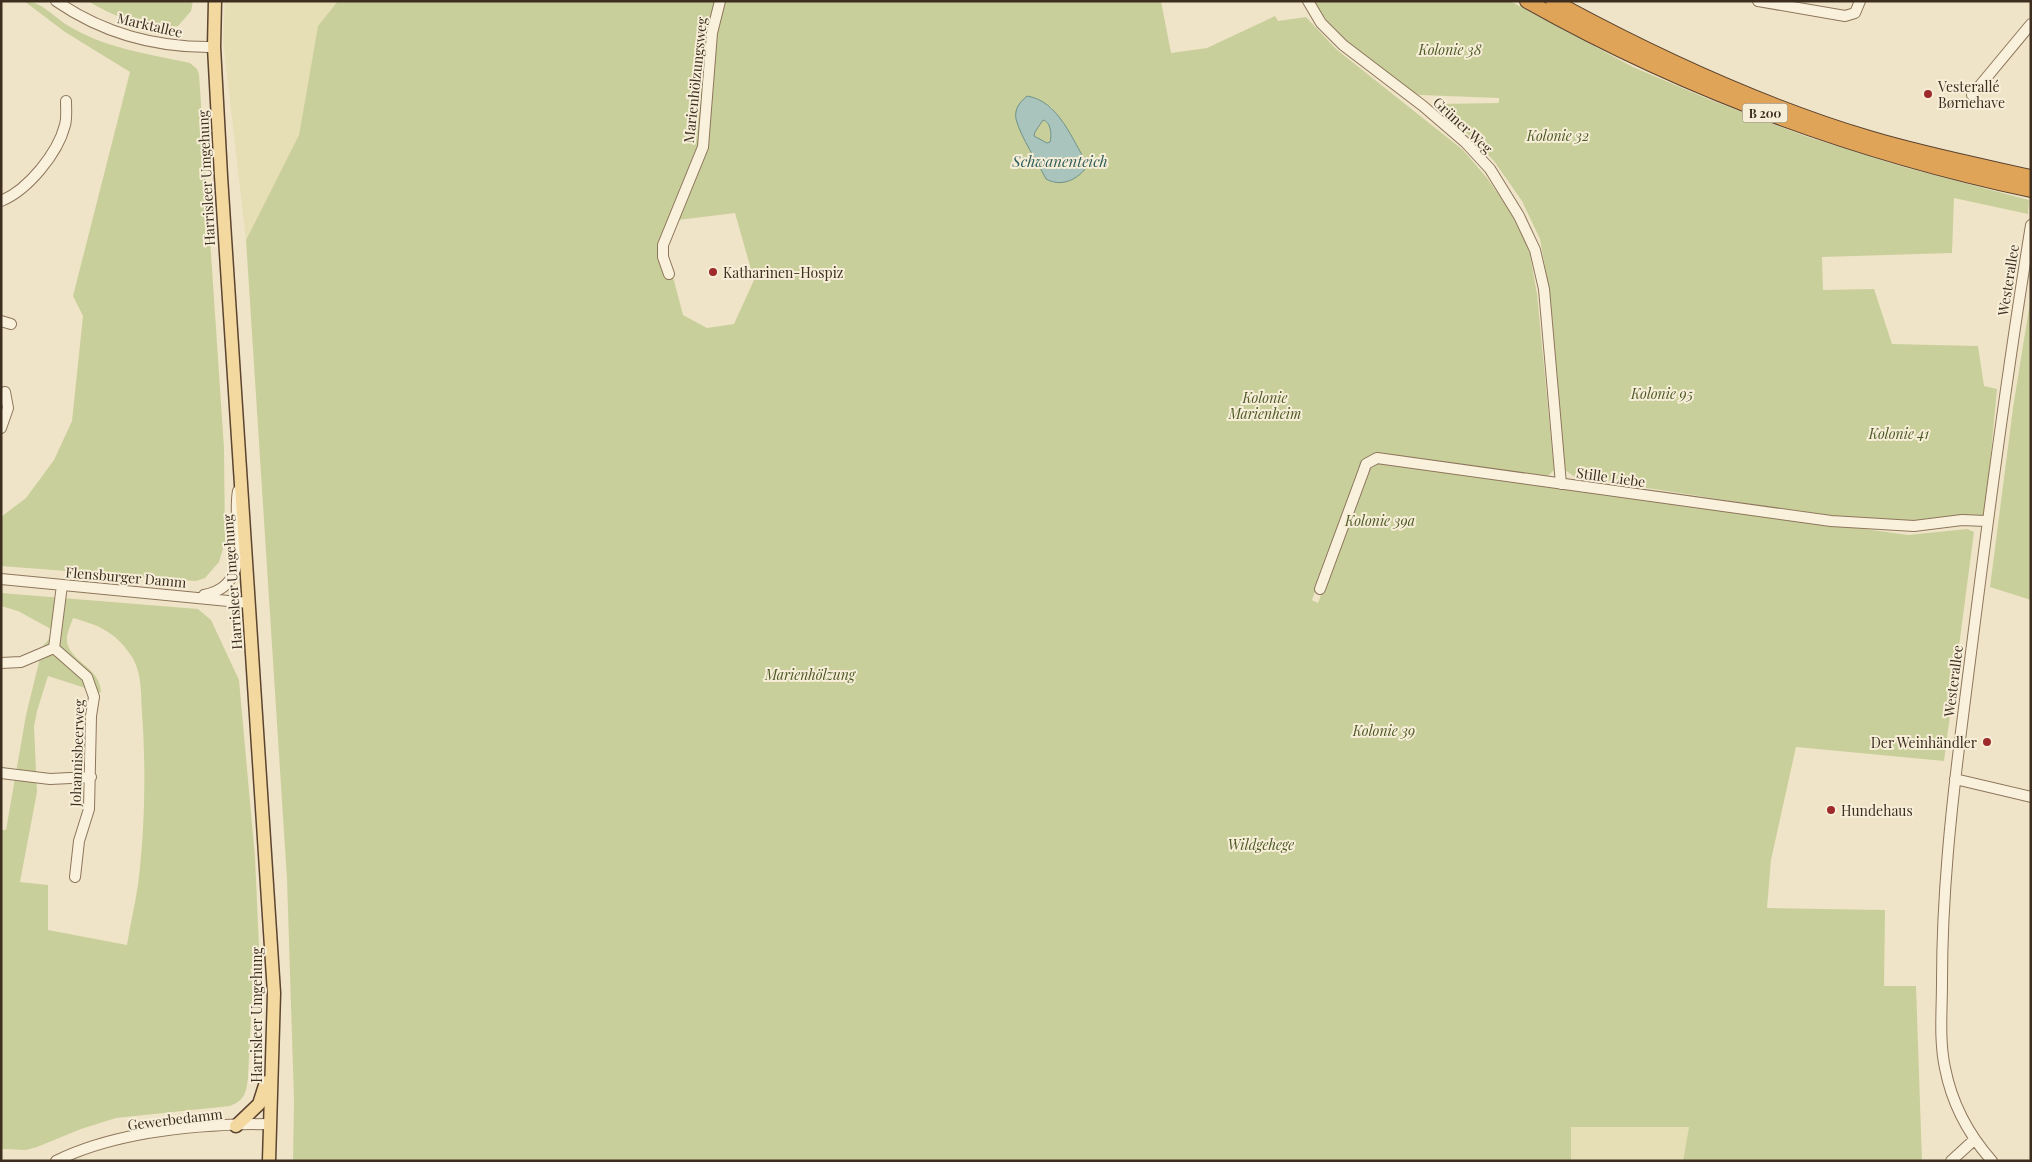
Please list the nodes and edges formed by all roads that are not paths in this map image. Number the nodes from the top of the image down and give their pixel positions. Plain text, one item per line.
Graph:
1 (56, 1) edge
2 (215, 1) edge
3 (720, 1) edge
4 (1308, 1) edge
5 (1527, 1) edge
6 (1553, 1) edge
7 (1758, 1) edge
8 (1860, 1) edge
9 (2031, 24) edge
10 (214, 47) junction
11 (1972, 95) dead end
12 (66, 101) dead end
13 (2022, 179) edge
14 (2031, 190) edge
15 (1, 201) edge
16 (2031, 225) edge
17 (669, 274) dead end
18 (5, 392) dead end
19 (1, 428) edge
20 (240, 482) junction
21 (1561, 484) junction
22 (1986, 522) junction
23 (1, 579) edge
24 (62, 585) junction
25 (1320, 589) dead end
26 (195, 597) junction
27 (249, 603) junction
28 (54, 648) junction
29 (1, 663) edge
30 (1, 773) edge
31 (91, 777) junction
32 (1955, 779) junction
33 (2031, 797) edge
34 (75, 877) dead end
35 (270, 1070) junction
36 (270, 1124) junction
37 (236, 1126) junction
38 (1974, 1140) junction
39 (56, 1161) edge
40 (269, 1161) edge
41 (1951, 1161) edge
42 (1992, 1161) edge

1 - 10 street, Marktallee
2 - 10 main road, Harrisleer Umgehung
3 - 17 street, Marienhölzungsweg
4 - 21 street, Grüner Weg
5 - 13 highway, B 200
6 - 13 highway, B 200
7 - 8 street
9 - 11 street
10 - 20 main road, Harrisleer Umgehung
12 - 15 street
13 - 14 highway, B 200
16 - 22 street, Westerallee
18 - 19 street
20 - 26 street
20 - 27 main road, Harrisleer Umgehung
21 - 22 street, Stille Liebe
21 - 25 street, Stille Liebe
22 - 32 street, Westerallee
23 - 24 street, Flensburger Damm
24 - 26 street, Flensburger Damm
24 - 28 street
26 - 27 street, Flensburger Damm
27 - 35 main road, Harrisleer Umgehung
28 - 29 street
28 - 31 street, Johannisbeerweg
30 - 31 street
31 - 34 street, Johannisbeerweg
32 - 33 street
32 - 38 street, Westerallee
35 - 36 main road, Harrisleer Umgehung
35 - 37 main road
36 - 37 street, Gewerbedamm
36 - 40 main road, Harrisleer Umgehung
37 - 39 street, Gewerbedamm
38 - 41 street
38 - 42 street, Westerallee

